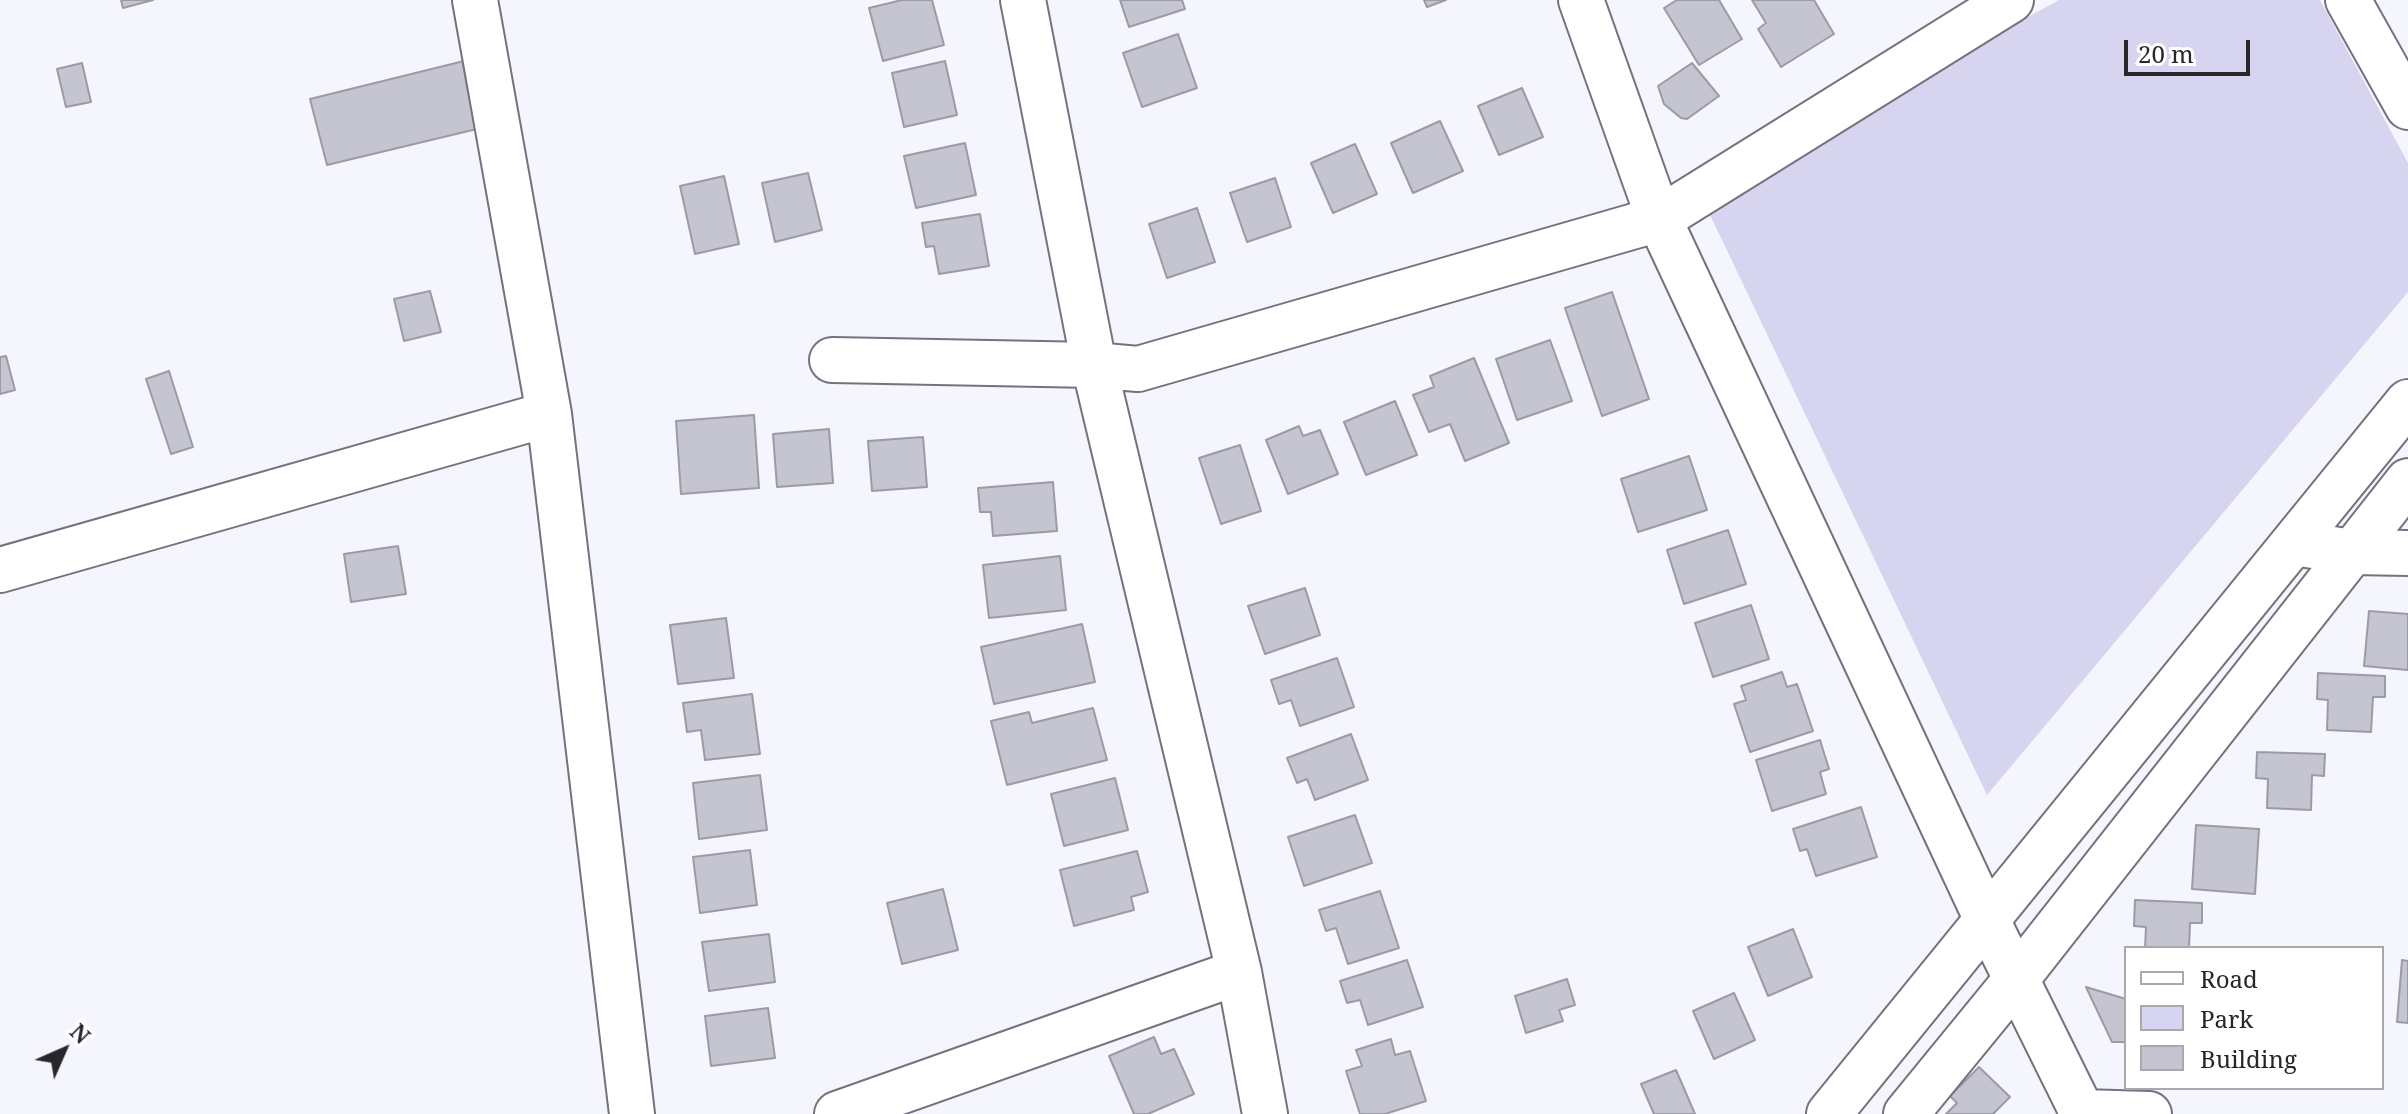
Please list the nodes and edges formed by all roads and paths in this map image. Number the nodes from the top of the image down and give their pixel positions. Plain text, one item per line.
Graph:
1 (475, 0) edge
2 (1023, 0) edge
3 (1581, 0) edge
4 (2011, 0) edge
5 (2348, 0) edge
6 (2408, 107) edge
7 (1659, 219) junction
8 (832, 360) dead end
9 (1094, 365) junction
10 (2408, 402) edge
11 (549, 414) junction
12 (2408, 481) edge
13 (2294, 543) junction
14 (2352, 552) junction
15 (2408, 553) edge
16 (0, 570) edge
17 (1987, 920) junction
18 (1239, 972) junction
19 (2018, 977) junction
20 (2083, 1113) edge
21 (632, 1114) edge
22 (837, 1114) edge
23 (1265, 1114) edge
24 (1829, 1114) edge
25 (1906, 1114) edge
26 (2149, 1114) edge

1 - 11 street
2 - 9 street
3 - 7 street
4 - 7 street
5 - 6 street
7 - 9 street
7 - 17 street
8 - 9 street
9 - 18 street
10 - 13 street
11 - 16 street
11 - 21 street
12 - 14 street
13 - 14 street
13 - 17 street
14 - 15 street
14 - 19 street
17 - 19 street
17 - 24 street
18 - 22 street
18 - 23 street
19 - 20 street
19 - 25 street
20 - 26 street

